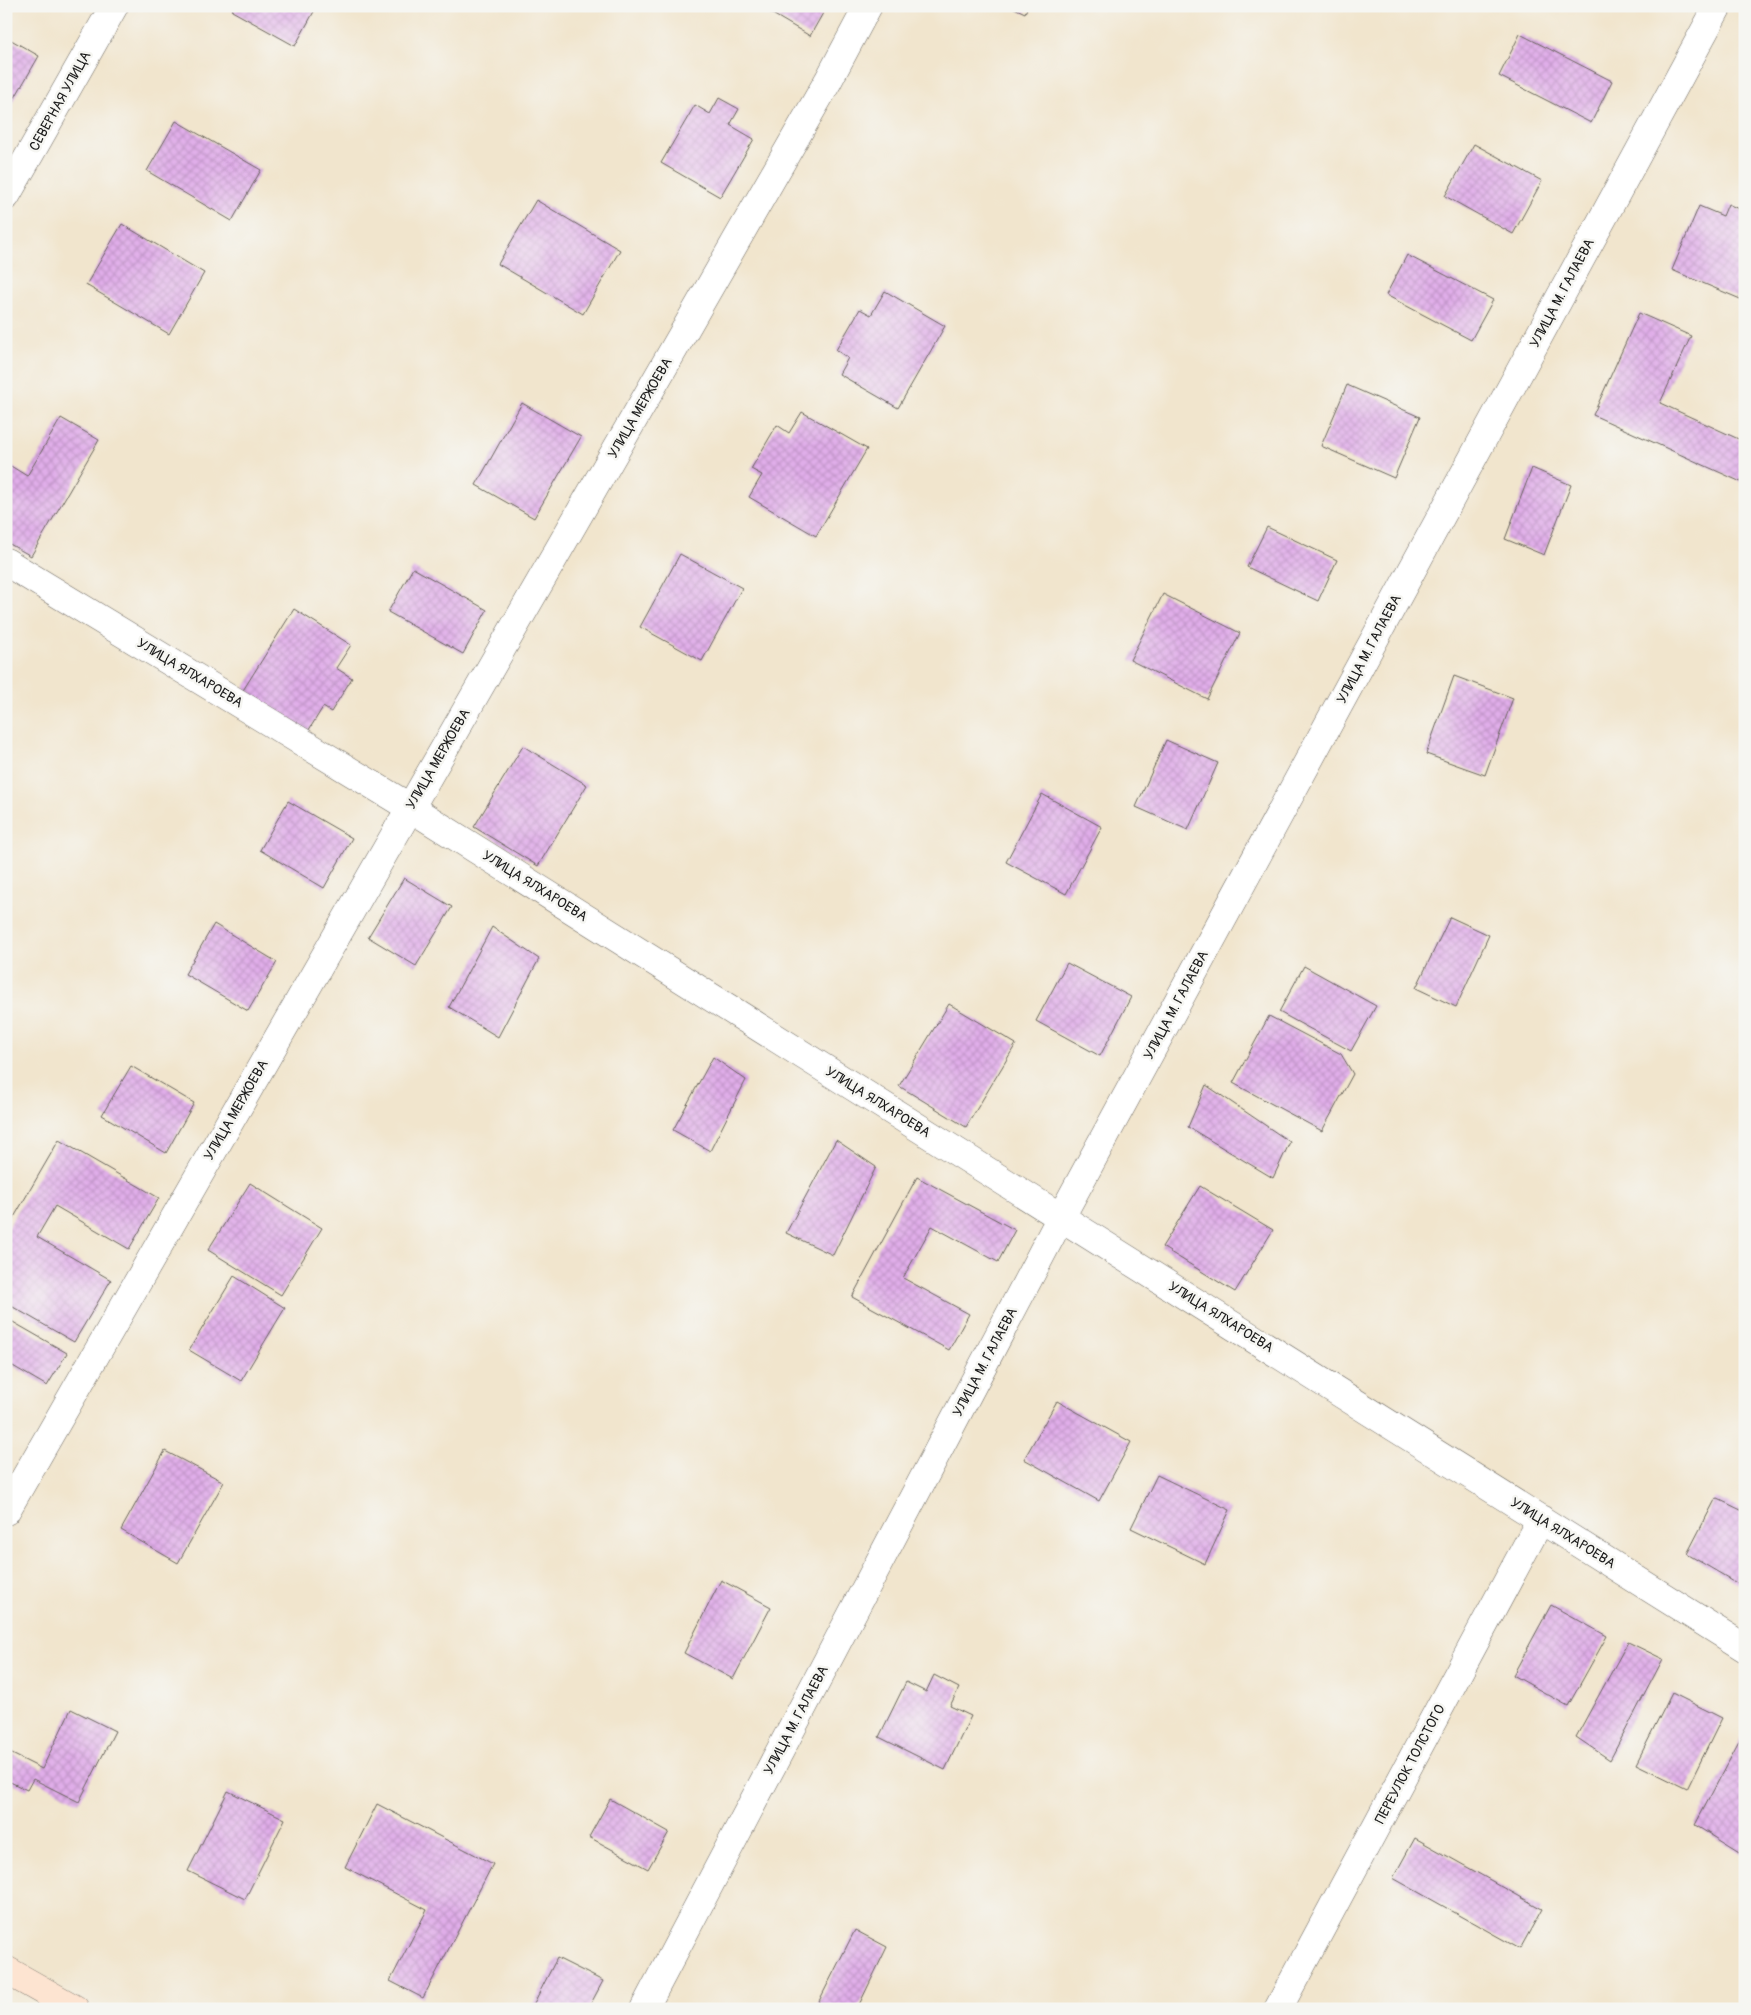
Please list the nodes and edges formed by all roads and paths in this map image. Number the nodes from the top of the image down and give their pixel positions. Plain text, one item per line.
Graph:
1 (868, 6) edge
2 (1718, 6) edge
3 (108, 8) edge
4 (6, 196) edge
5 (6, 562) edge
6 (410, 807) junction
7 (1061, 1217) junction
8 (6, 1511) edge
9 (1542, 1519) junction
10 (1745, 1648) edge
11 (6, 1970) edge
12 (74, 2009) edge
13 (644, 2009) edge
14 (1278, 2009) edge

1 - 6 street, УЛИЦА МЕРЖОЕВА
2 - 7 street, УЛИЦА М. ГАЛАЕВА
3 - 4 street, СЕВЕРНАЯ УЛИЦА
5 - 6 street, УЛИЦА ЯЛХАРОЕВА
6 - 7 street, УЛИЦА ЯЛХАРОЕВА
6 - 8 street, УЛИЦА МЕРЖОЕВА
7 - 9 street, УЛИЦА ЯЛХАРОЕВА
7 - 13 street, УЛИЦА М. ГАЛАЕВА
9 - 10 street, УЛИЦА ЯЛХАРОЕВА
9 - 14 street, ПЕРЕУЛОК ТОЛСТОГО
11 - 12 street

